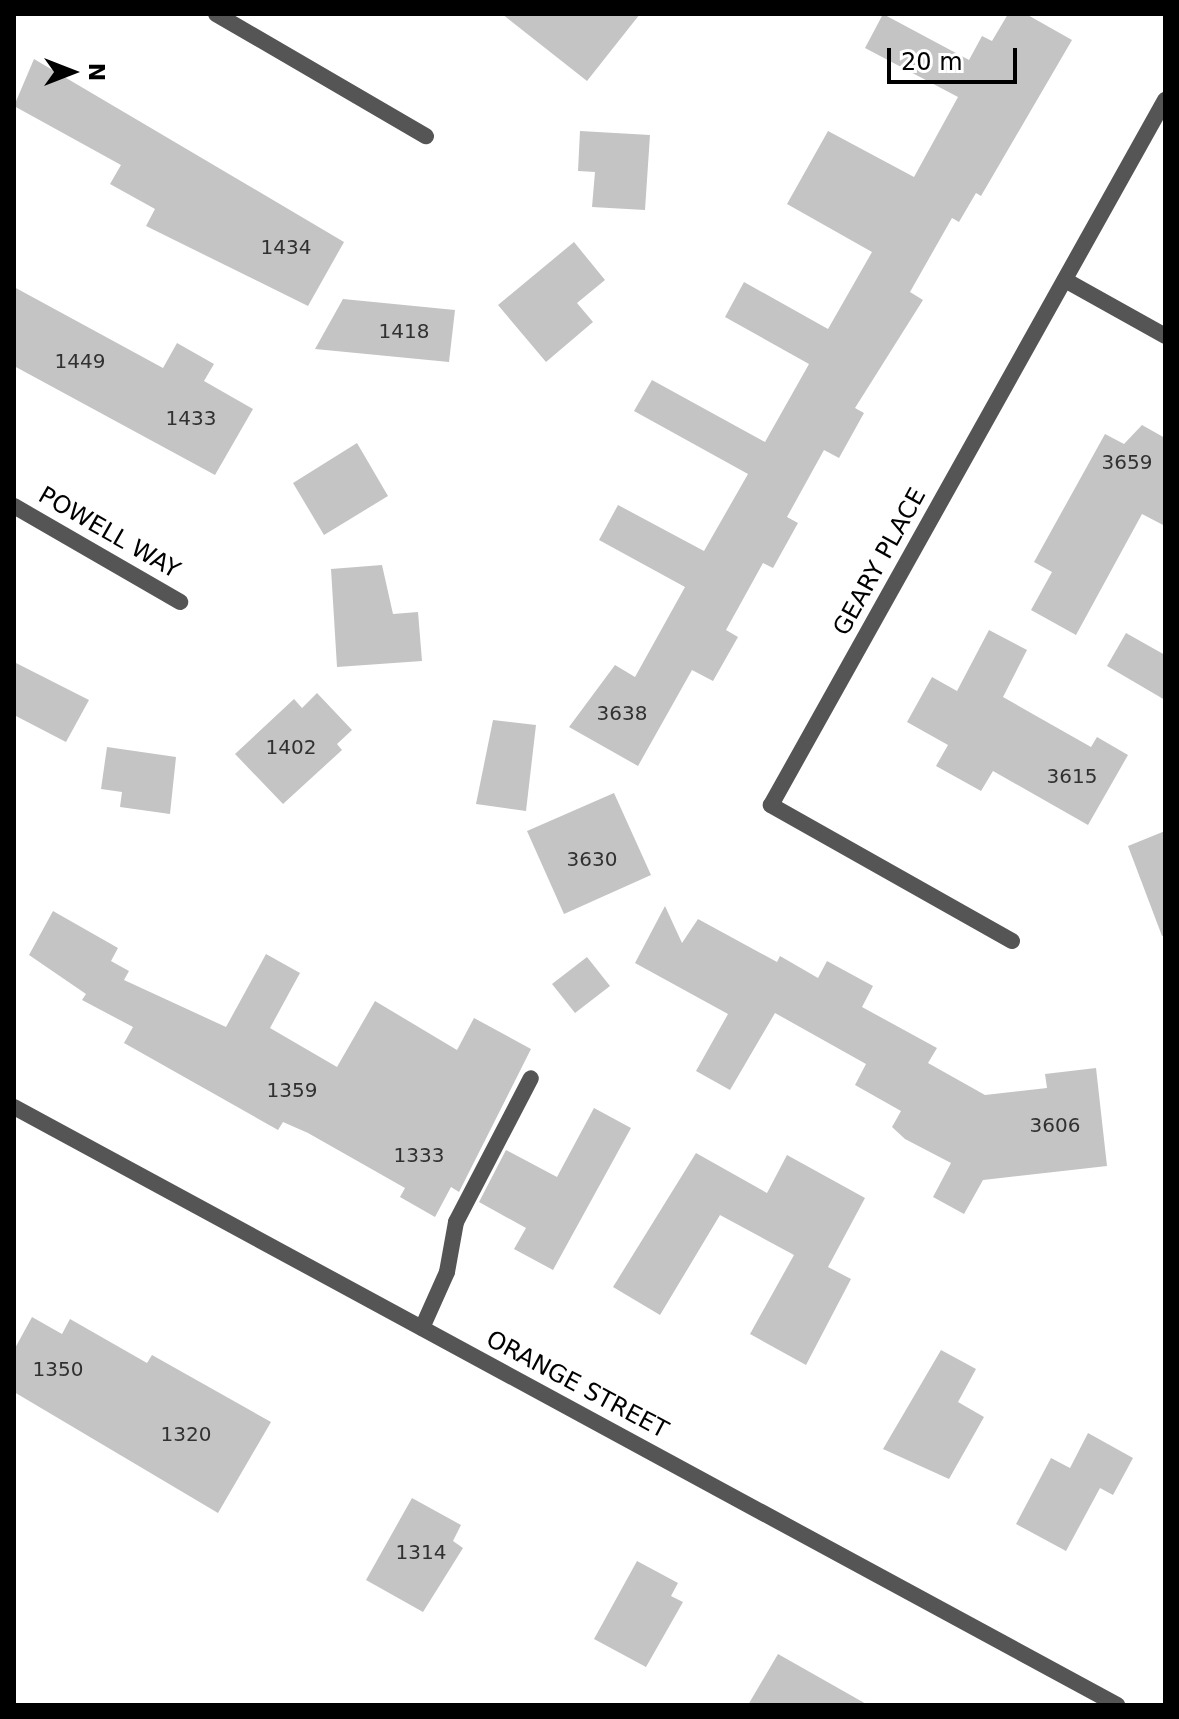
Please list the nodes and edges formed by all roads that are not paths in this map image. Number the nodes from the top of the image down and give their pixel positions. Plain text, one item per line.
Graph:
1 (216, 14) edge
2 (1165, 100) edge
3 (426, 136) dead end
4 (1065, 280) junction
5 (1165, 336) edge
6 (14, 506) edge
7 (180, 602) dead end
8 (1012, 941) dead end
9 (531, 1078) dead end
10 (14, 1107) edge
11 (422, 1328) junction
12 (1117, 1705) edge

1 - 3 street
2 - 4 street, GEARY PLACE
4 - 5 street
4 - 8 street, GEARY PLACE
6 - 7 street, POWELL WAY
9 - 11 street
10 - 11 street, ORANGE STREET
11 - 12 street, ORANGE STREET

